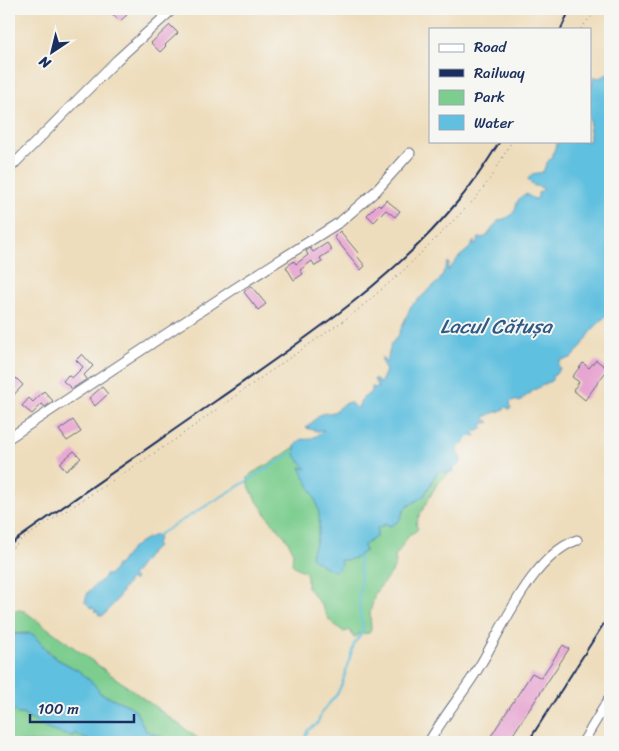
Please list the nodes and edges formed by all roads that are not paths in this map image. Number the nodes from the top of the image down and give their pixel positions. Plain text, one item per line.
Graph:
1 (173, 9) edge
2 (410, 153) dead end
3 (9, 168) edge
4 (9, 438) edge
5 (576, 540) dead end
6 (610, 697) edge
7 (429, 742) edge
8 (582, 742) edge

1 - 3 street
2 - 4 street
5 - 7 street
6 - 8 street

